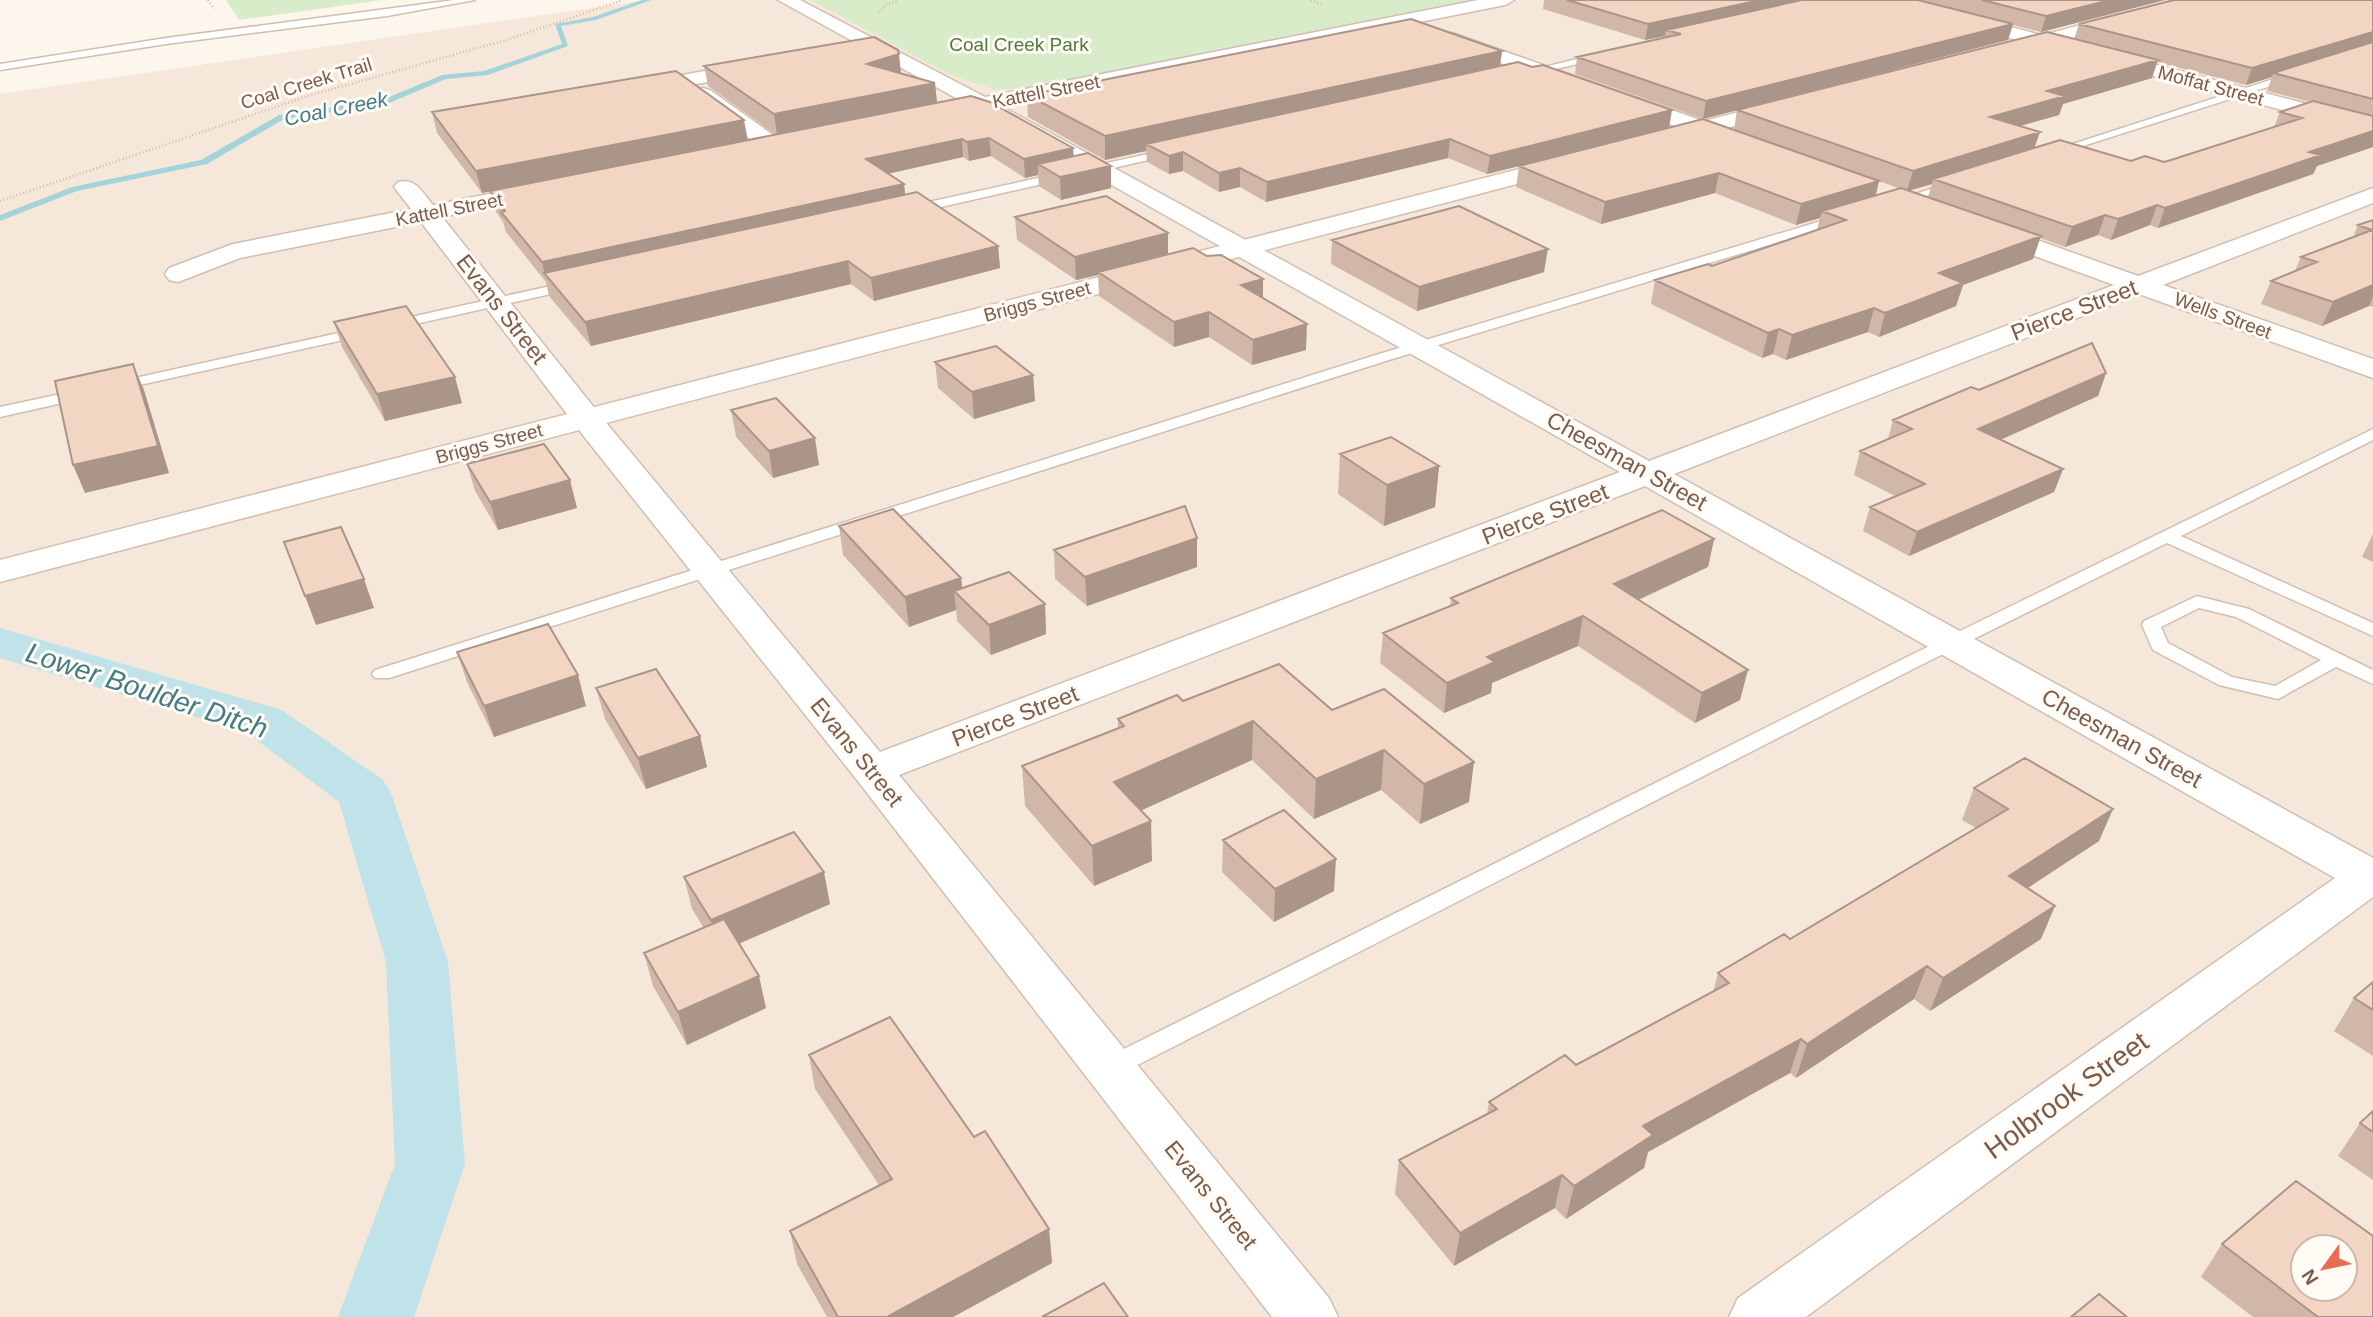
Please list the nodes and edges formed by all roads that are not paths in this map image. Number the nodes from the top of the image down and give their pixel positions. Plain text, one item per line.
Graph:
1 (471, 0) edge
2 (787, 0) edge
3 (1506, 0) edge
4 (1887, 0) edge
5 (2197, 0) edge
6 (1401, 21) junction
7 (2042, 41) junction
8 (879, 47) junction
9 (1614, 53) edge
10 (840, 54) edge
11 (1983, 56) edge
12 (775, 65) edge
13 (0, 66) edge
14 (1539, 70) junction
15 (2312, 70) edge
16 (1515, 75) edge
17 (684, 80) junction
18 (616, 93) edge
19 (2240, 93) junction
20 (1806, 102) edge
21 (967, 106) junction
22 (1702, 128) junction
23 (2373, 128) edge
24 (798, 140) edge
25 (1651, 142) edge
26 (772, 145) junction
27 (1757, 148) edge
28 (1181, 149) edge
29 (745, 150) edge
30 (2043, 156) edge
31 (1586, 159) edge
32 (1099, 168) junction
33 (1965, 180) edge
34 (567, 185) edge
35 (2373, 195) edge
36 (416, 200) junction
37 (1877, 200) edge
38 (1902, 200) junction
39 (891, 214) edge
40 (1941, 214) edge
41 (1850, 216) edge
42 (1966, 223) edge
43 (1243, 247) junction
44 (178, 274) dead end
45 (592, 281) edge
46 (2138, 285) junction
47 (498, 302) junction
48 (1421, 347) junction
49 (2373, 369) edge
50 (106, 389) edge
51 (93, 392) edge
52 (0, 412) edge
53 (586, 418) junction
54 (2373, 434) edge
55 (1650, 474) junction
56 (2167, 536) junction
57 (0, 571) edge
58 (709, 571) junction
59 (2373, 630) edge
60 (1951, 642) junction
61 (2336, 659) junction
62 (382, 674) dead end
63 (2373, 678) edge
64 (872, 770) junction
65 (2372, 876) edge
66 (1109, 1068) junction
67 (1308, 1317) edge
68 (1759, 1317) edge

1 - 13 lane
2 - 8 street, Cheesman Street
3 - 6 street, Kattell Street
4 - 7 street, Moffat Street
5 - 7 street
6 - 14 street
6 - 21 street, Kattell Street
7 - 11 street
7 - 19 street, Moffat Street
8 - 10 street
8 - 21 street, Cheesman Street
9 - 14 lane
12 - 17 street
14 - 16 lane
14 - 22 street
15 - 19 lane
17 - 18 street
17 - 26 street
19 - 23 street, Moffat Street
19 - 30 lane
20 - 22 street
21 - 32 street, Cheesman Street
22 - 25 street
22 - 27 street
24 - 26 street
26 - 29 street
28 - 32 lane
31 - 43 street, Briggs Street
32 - 39 lane
32 - 43 street, Cheesman Street
33 - 38 lane
34 - 36 street, Kattell Street
35 - 46 street, Pierce Street
36 - 44 street, Kattell Street
36 - 47 street, Evans Street
37 - 38 street
38 - 40 street
41 - 48 lane
42 - 46 street, Wells Street
43 - 48 street, Cheesman Street
43 - 53 street, Briggs Street
45 - 47 lane
46 - 49 street, Wells Street
46 - 55 street, Pierce Street
47 - 50 lane
47 - 53 street, Evans Street
48 - 55 street, Cheesman Street
48 - 58 lane
51 - 52 lane
53 - 57 street, Briggs Street
53 - 58 street, Evans Street
54 - 56 lane
55 - 60 street, Cheesman Street
55 - 64 street, Pierce Street
56 - 59 lane
56 - 60 lane
58 - 62 lane
58 - 64 street, Evans Street
60 - 65 street, Cheesman Street
60 - 66 lane
61 - 61 lane
61 - 63 lane
64 - 66 street, Evans Street
65 - 68 street, Holbrook Street
66 - 67 street, Evans Street

